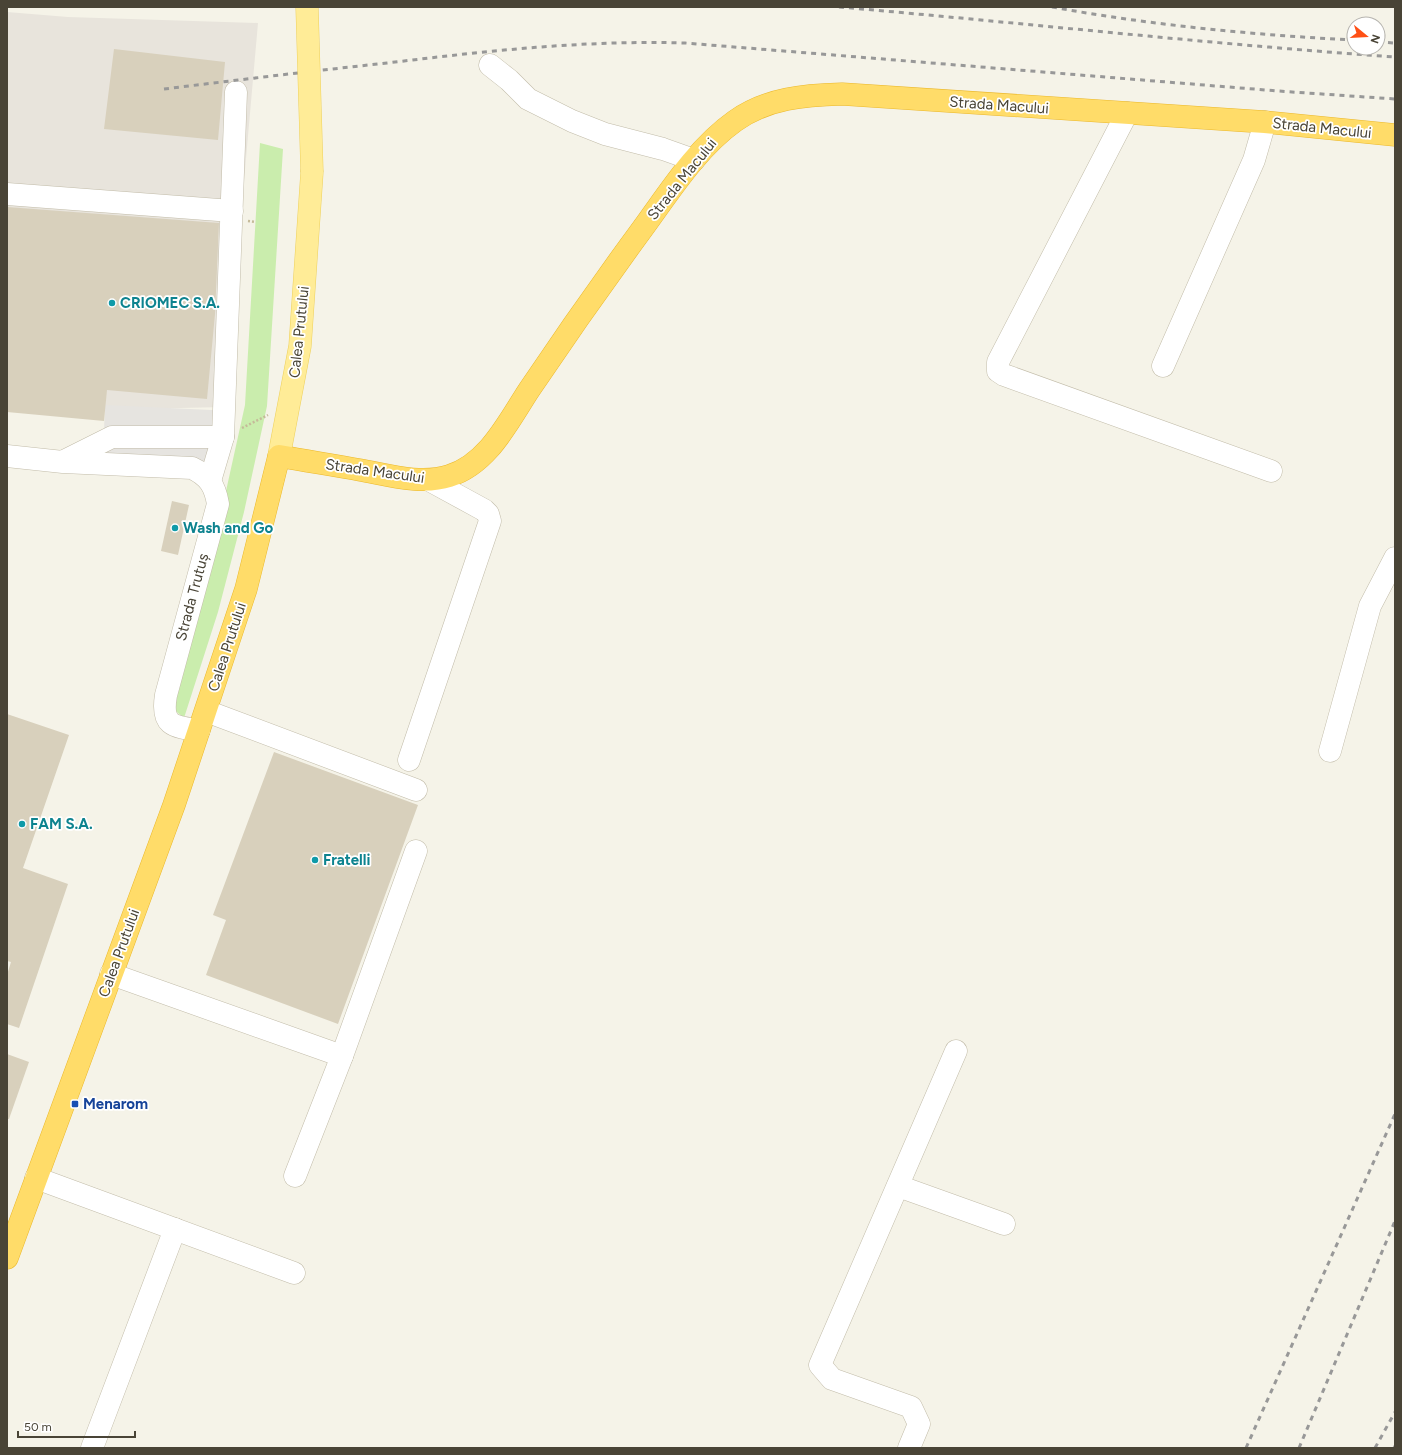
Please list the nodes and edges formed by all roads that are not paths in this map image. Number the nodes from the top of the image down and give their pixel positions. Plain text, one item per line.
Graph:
1 (307, 7) edge
2 (490, 65) dead end
3 (236, 92) dead end
4 (1127, 113) junction
5 (1265, 122) junction
6 (1395, 135) edge
7 (694, 160) junction
8 (7, 194) edge
9 (232, 211) junction
10 (1163, 366) dead end
11 (223, 437) junction
12 (7, 456) edge
13 (279, 456) junction
14 (63, 462) junction
15 (1270, 471) dead end
16 (429, 480) junction
17 (210, 481) junction
18 (1395, 558) edge
19 (202, 720) junction
20 (1330, 751) dead end
21 (410, 760) dead end
22 (416, 790) dead end
23 (416, 852) dead end
24 (111, 974) junction
25 (956, 1051) dead end
26 (342, 1056) junction
27 (295, 1176) dead end
28 (36, 1178) junction
29 (898, 1186) junction
30 (13, 1220) edge
31 (1004, 1224) dead end
32 (176, 1229) junction
33 (7, 1258) edge
34 (294, 1273) dead end
35 (92, 1448) edge
36 (909, 1448) edge

1 - 13 main road, Calea Prutului, bridge
2 - 7 street
3 - 9 street
4 - 5 highway, Strada Macului
4 - 7 highway, Strada Macului
4 - 15 street
5 - 6 highway, Strada Macului
5 - 10 street
7 - 16 highway, Strada Macului
8 - 9 street
9 - 11 street
11 - 14 street
11 - 17 street
12 - 14 street
13 - 16 highway, Strada Macului
13 - 19 highway, Calea Prutului
14 - 17 street
16 - 21 street
17 - 19 street, Strada Trutuș
18 - 20 street
19 - 22 street, Strada Trutuș
19 - 24 highway, Calea Prutului
23 - 26 street
24 - 26 street
24 - 28 highway, Calea Prutului
25 - 29 street
26 - 27 street
28 - 30 highway, Calea Prutului
28 - 32 street
29 - 31 street
29 - 36 street
30 - 33 highway, Calea Prutului
32 - 34 street
32 - 35 street

